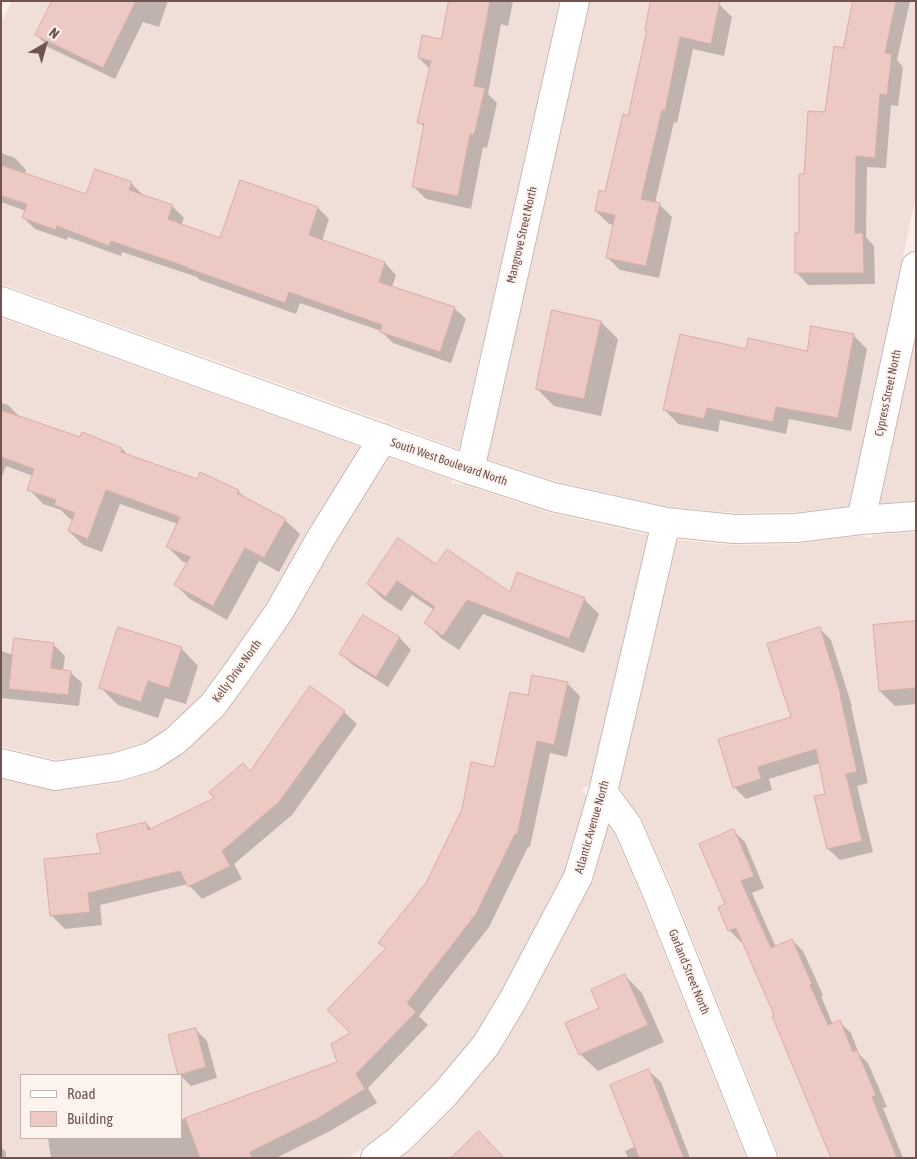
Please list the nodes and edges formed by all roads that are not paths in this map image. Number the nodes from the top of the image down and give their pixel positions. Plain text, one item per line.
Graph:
1 (575, 1) edge
2 (916, 266) edge
3 (1, 301) edge
4 (383, 438) junction
5 (470, 470) junction
6 (916, 516) edge
7 (861, 520) junction
8 (666, 522) junction
9 (1, 763) edge
10 (603, 792) junction
11 (374, 1158) edge
12 (763, 1158) edge

1 - 5 street, Mangrove Street North
2 - 7 street, Cypress Street North
3 - 4 street, South West Boulevard North
4 - 5 street, South West Boulevard North
4 - 9 street, Kelly Drive North
5 - 8 street, South West Boulevard North
6 - 7 street, South West Boulevard North
7 - 8 street, South West Boulevard North
8 - 10 street, Atlantic Avenue North
10 - 11 street, Atlantic Avenue North
10 - 12 street, Garland Street North

